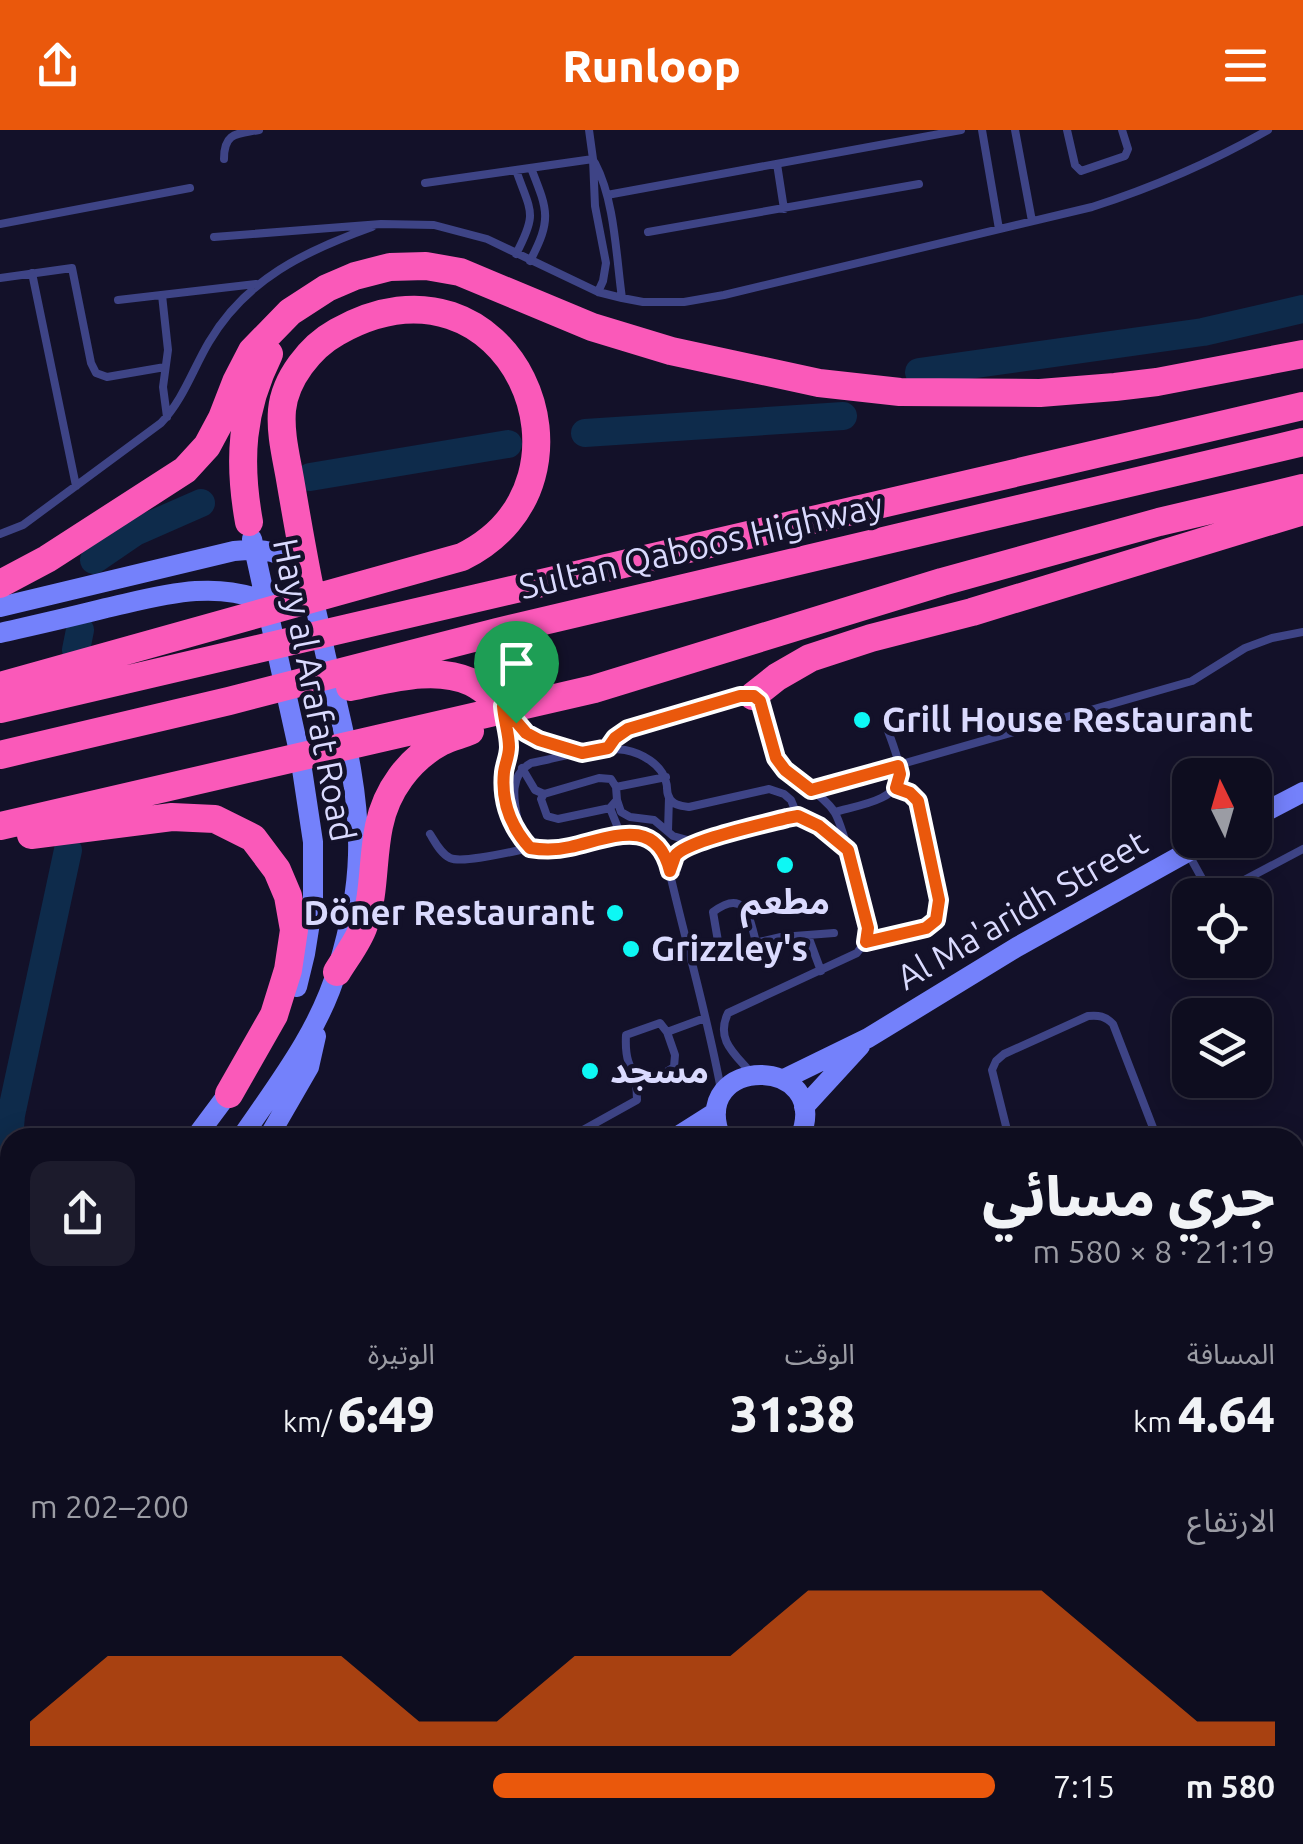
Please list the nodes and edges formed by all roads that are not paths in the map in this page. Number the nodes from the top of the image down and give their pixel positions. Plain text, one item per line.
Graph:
1 (259, 130) edge
2 (589, 130) edge
3 (961, 130) edge
4 (982, 130) edge
5 (1015, 130) edge
6 (1067, 130) edge
7 (1122, 130) edge
8 (1268, 130) edge
9 (224, 159) dead end
10 (593, 159) junction
11 (777, 164) junction
12 (531, 168) junction
13 (516, 170) junction
14 (426, 183) dead end
15 (918, 184) dead end
16 (190, 188) dead end
17 (607, 195) junction
18 (784, 209) junction
19 (1032, 221) junction
20 (0, 224) edge
21 (380, 224) junction
22 (999, 229) junction
23 (648, 232) dead end
24 (214, 236) dead end
25 (610, 251) junction
26 (516, 254) junction
27 (530, 262) junction
28 (32, 273) junction
29 (0, 278) edge
30 (256, 284) junction
31 (598, 292) junction
32 (162, 295) junction
33 (622, 298) junction
34 (118, 300) dead end
35 (1303, 354) edge
36 (164, 366) junction
37 (250, 373) junction
38 (1303, 406) edge
39 (167, 417) junction
40 (1303, 442) edge
41 (76, 486) junction
42 (1303, 488) edge
43 (1303, 511) edge
44 (0, 534) edge
45 (252, 536) junction
46 (0, 584) edge
47 (308, 584) junction
48 (266, 602) junction
49 (0, 607) edge
50 (1303, 632) edge
51 (0, 633) edge
52 (0, 686) edge
53 (594, 689) junction
54 (754, 696) junction
55 (229, 702) junction
56 (503, 706) junction
57 (0, 709) edge
58 (887, 728) dead end
59 (347, 747) junction
60 (608, 748) junction
61 (582, 753) junction
62 (0, 755) edge
63 (300, 756) junction
64 (898, 766) junction
65 (522, 768) junction
66 (666, 777) junction
67 (616, 787) junction
68 (896, 788) junction
69 (811, 790) junction
70 (1303, 792) edge
71 (544, 794) junction
72 (668, 798) junction
73 (613, 804) junction
74 (1272, 808) edge
75 (834, 812) junction
76 (798, 816) junction
77 (0, 826) edge
78 (668, 831) junction
79 (430, 834) dead end
80 (620, 834) junction
81 (520, 837) junction
82 (0, 839) edge
83 (705, 840) junction
84 (530, 848) junction
85 (848, 850) junction
86 (1302, 851) edge
87 (1176, 858) edge
88 (670, 871) junction
89 (1248, 878) edge
90 (834, 932) dead end
91 (808, 936) junction
92 (756, 942) junction
93 (866, 942) junction
94 (821, 971) junction
95 (337, 972) junction
96 (324, 1006) junction
97 (704, 1018) junction
98 (666, 1032) junction
99 (868, 1038) junction
100 (752, 1074) junction
101 (636, 1076) junction
102 (784, 1079) junction
103 (229, 1094) junction
104 (719, 1103) junction
105 (804, 1107) junction
106 (203, 1128) edge
107 (248, 1128) edge
108 (274, 1128) edge
109 (587, 1128) edge
110 (688, 1128) edge
111 (718, 1128) edge
112 (804, 1128) edge
113 (1006, 1128) edge
114 (1153, 1128) edge

1 - 9 lane
2 - 10 lane
3 - 11 lane
4 - 22 lane
5 - 19 lane
6 - 7 lane
8 - 19 lane
10 - 12 lane
10 - 17 lane
10 - 25 lane
11 - 17 lane
11 - 18 lane
12 - 13 lane
12 - 27 lane
13 - 14 lane
13 - 26 lane
15 - 18 lane
16 - 20 lane
17 - 25 lane
18 - 23 lane
19 - 22 lane
21 - 24 lane
21 - 26 lane
21 - 30 lane
22 - 33 lane
25 - 31 lane
25 - 33 lane
26 - 27 lane
27 - 31 lane
28 - 29 lane
28 - 36 lane
28 - 41 lane
30 - 32 lane
30 - 39 lane
31 - 33 lane
32 - 34 lane
32 - 36 lane
35 - 37 highway
36 - 39 lane
37 - 45 highway
37 - 46 highway
38 - 57 highway, Sultan Qaboos Highway
39 - 41 lane
40 - 55 highway, Sultan Qaboos Highway
41 - 44 lane
42 - 53 highway
43 - 54 highway
45 - 47 main road
45 - 48 main road, Hayy al Arafat Road
45 - 49 main road
47 - 52 highway
47 - 59 main road, Hayy al Arafat Road
48 - 51 main road
48 - 63 main road, Hayy al Arafat Road
50 - 64 lane
53 - 59 highway
53 - 95 highway
54 - 60 lane
54 - 69 lane
55 - 56 highway
55 - 62 highway, Sultan Qaboos Highway
56 - 61 lane
56 - 81 lane
58 - 64 lane
59 - 63 highway
59 - 95 main road, Hayy al Arafat Road
60 - 61 lane
60 - 66 lane
61 - 65 lane
63 - 77 highway
63 - 103 main road, Hayy al Arafat Road
64 - 68 lane
64 - 69 lane
65 - 71 lane
65 - 81 lane
66 - 67 lane
66 - 72 lane
67 - 71 lane
67 - 73 lane
68 - 75 lane
68 - 93 lane
69 - 75 lane
70 - 74 main road
71 - 73 lane
72 - 76 lane
72 - 78 lane
73 - 78 lane
73 - 80 lane
75 - 85 lane
76 - 83 lane
76 - 85 lane
78 - 83 lane
79 - 84 lane
80 - 84 lane
80 - 88 lane
81 - 84 lane
82 - 103 highway
83 - 88 lane
85 - 93 lane
86 - 89 lane
87 - 99 main road, Al Ma'aridh Street
88 - 97 lane
90 - 91 lane
91 - 92 lane
91 - 94 lane
92 - 92 lane
93 - 94 lane
94 - 100 lane
95 - 96 main road, Hayy al Arafat Road
96 - 107 main road, Hayy al Arafat Road
96 - 108 main road
97 - 98 lane
97 - 104 lane
98 - 101 lane
98 - 101 lane
99 - 102 main road, Al Ma'aridh Street
99 - 105 main road, Al Ma'aridh Street
100 - 102 main road
100 - 104 main road
101 - 109 lane
102 - 105 main road
103 - 106 main road, Hayy al Arafat Road
104 - 110 main road
104 - 111 main road
105 - 112 main road
113 - 114 lane

